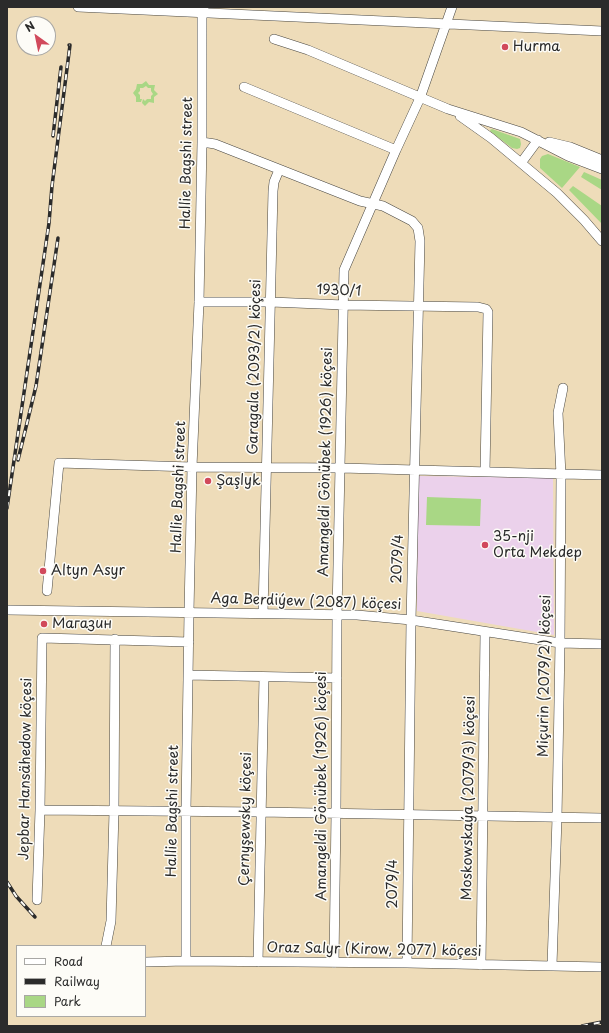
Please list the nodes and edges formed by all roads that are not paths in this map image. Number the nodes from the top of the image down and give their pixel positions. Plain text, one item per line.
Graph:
1 (78, 7) edge
2 (452, 7) edge
3 (203, 10) edge
4 (446, 24) junction
5 (602, 31) edge
6 (274, 39) dead end
7 (244, 87) dead end
8 (420, 98) junction
9 (448, 109) junction
10 (538, 140) junction
11 (202, 142) junction
12 (396, 150) junction
13 (602, 160) edge
14 (521, 162) junction
15 (602, 169) edge
16 (279, 170) junction
17 (372, 204) junction
18 (602, 241) edge
19 (199, 302) junction
20 (271, 302) junction
21 (344, 305) junction
22 (418, 306) junction
23 (562, 388) dead end
24 (192, 467) junction
25 (266, 468) junction
26 (341, 468) junction
27 (415, 470) junction
28 (485, 472) junction
29 (561, 475) junction
30 (602, 475) edge
31 (47, 591) dead end
32 (7, 610) edge
33 (189, 612) junction
34 (263, 613) junction
35 (337, 614) junction
36 (411, 620) junction
37 (485, 632) junction
38 (115, 639) junction
39 (189, 642) junction
40 (560, 643) junction
41 (602, 644) edge
42 (188, 675) junction
43 (264, 677) junction
44 (337, 678) junction
45 (40, 810) junction
46 (114, 811) junction
47 (186, 811) junction
48 (260, 812) junction
49 (336, 813) junction
50 (408, 815) junction
51 (482, 816) junction
52 (557, 818) junction
53 (602, 818) edge
54 (37, 900) dead end
55 (106, 945) edge
56 (186, 961) junction
57 (146, 962) edge
58 (258, 962) junction
59 (334, 963) junction
60 (406, 963) junction
61 (481, 965) junction
62 (552, 965) junction
63 (602, 967) edge

1 - 3 street
2 - 4 street, Amangeldi Gönübek (1926) köçesi
3 - 4 street
3 - 11 street, Hallie Bagshi street
4 - 5 street
4 - 8 street, Amangeldi Gönübek (1926) köçesi
6 - 8 street
7 - 12 street
8 - 9 street
8 - 12 street, Amangeldi Gönübek (1926) köçesi
9 - 10 street
9 - 14 street
10 - 13 street
10 - 14 street
10 - 15 street
11 - 16 street
11 - 19 street, Hallie Bagshi street
12 - 17 street, Amangeldi Gönübek (1926) köçesi
14 - 18 street
16 - 17 street
16 - 20 street, Garagala (2093/2) köçesi
17 - 21 street, Amangeldi Gönübek (1926) köçesi
17 - 22 street, 2079/4 / 2079/4
19 - 20 street, 1930/1
19 - 24 street, Hallie Bagshi street
20 - 21 street, 1930/1
20 - 25 street, Garagala (2093/2) köçesi
21 - 22 street, 1930/1
21 - 26 street, Amangeldi Gönübek (1926) köçesi
22 - 27 street, 2079/4 / 2079/4
22 - 28 street, 1930/1
23 - 29 street, Miçurin (2079/2) köçesi
24 - 25 street
24 - 31 street
24 - 33 street, Hallie Bagshi street
25 - 26 street
25 - 34 street, Garagala (2093/2) köçesi
26 - 27 street
26 - 35 street, Amangeldi Gönübek (1926) köçesi
27 - 28 street
27 - 36 street, 2079/4 / 2079/4
28 - 29 street
29 - 30 street
29 - 40 street, Miçurin (2079/2) köçesi
32 - 33 street, Aga Berdiýew (2087) köçesi
33 - 34 street, Aga Berdiýew (2087) köçesi
33 - 39 street, Hallie Bagshi street
34 - 35 street, Aga Berdiýew (2087) köçesi
35 - 36 street, Aga Berdiýew (2087) köçesi
35 - 44 street, Amangeldi Gönübek (1926) köçesi
36 - 37 street, Aga Berdiýew (2087) köçesi
36 - 50 street, 2079/4 / 2079/4
37 - 40 street, Aga Berdiýew (2087) köçesi
37 - 51 street, Moskowskaýa (2079/3) köçesi
38 - 39 street
38 - 45 street, Jepbar Hansähedow köçesi
38 - 46 street
39 - 42 street, Hallie Bagshi street
40 - 41 street, Aga Berdiýew (2087) köçesi
40 - 52 street, Miçurin (2079/2) köçesi
42 - 43 street
42 - 47 street, Hallie Bagshi street
43 - 44 street
43 - 48 street, Çernyşewsky köçesi
44 - 49 street, Amangeldi Gönübek (1926) köçesi
45 - 46 street
45 - 54 street, Jepbar Hansähedow köçesi
46 - 47 street
46 - 55 street
47 - 48 street
47 - 56 street, Hallie Bagshi street
48 - 49 street
48 - 58 street, Çernyşewsky köçesi
49 - 50 street
49 - 59 street, Amangeldi Gönübek (1926) köçesi
50 - 51 street
50 - 60 street, 2079/4 / 2079/4
51 - 52 street
51 - 61 street, Moskowskaýa (2079/3) köçesi
52 - 53 street
52 - 62 street, Miçurin (2079/2) köçesi
56 - 57 street, Oraz Salyr (Kirow, 2077) köçesi
56 - 58 street, Oraz Salyr (Kirow, 2077) köçesi
58 - 59 street, Oraz Salyr (Kirow, 2077) köçesi
59 - 60 street, Oraz Salyr (Kirow, 2077) köçesi
60 - 61 street, Oraz Salyr (Kirow, 2077) köçesi
61 - 62 street, Oraz Salyr (Kirow, 2077) köçesi
62 - 63 street, Oraz Salyr (Kirow, 2077) köçesi

